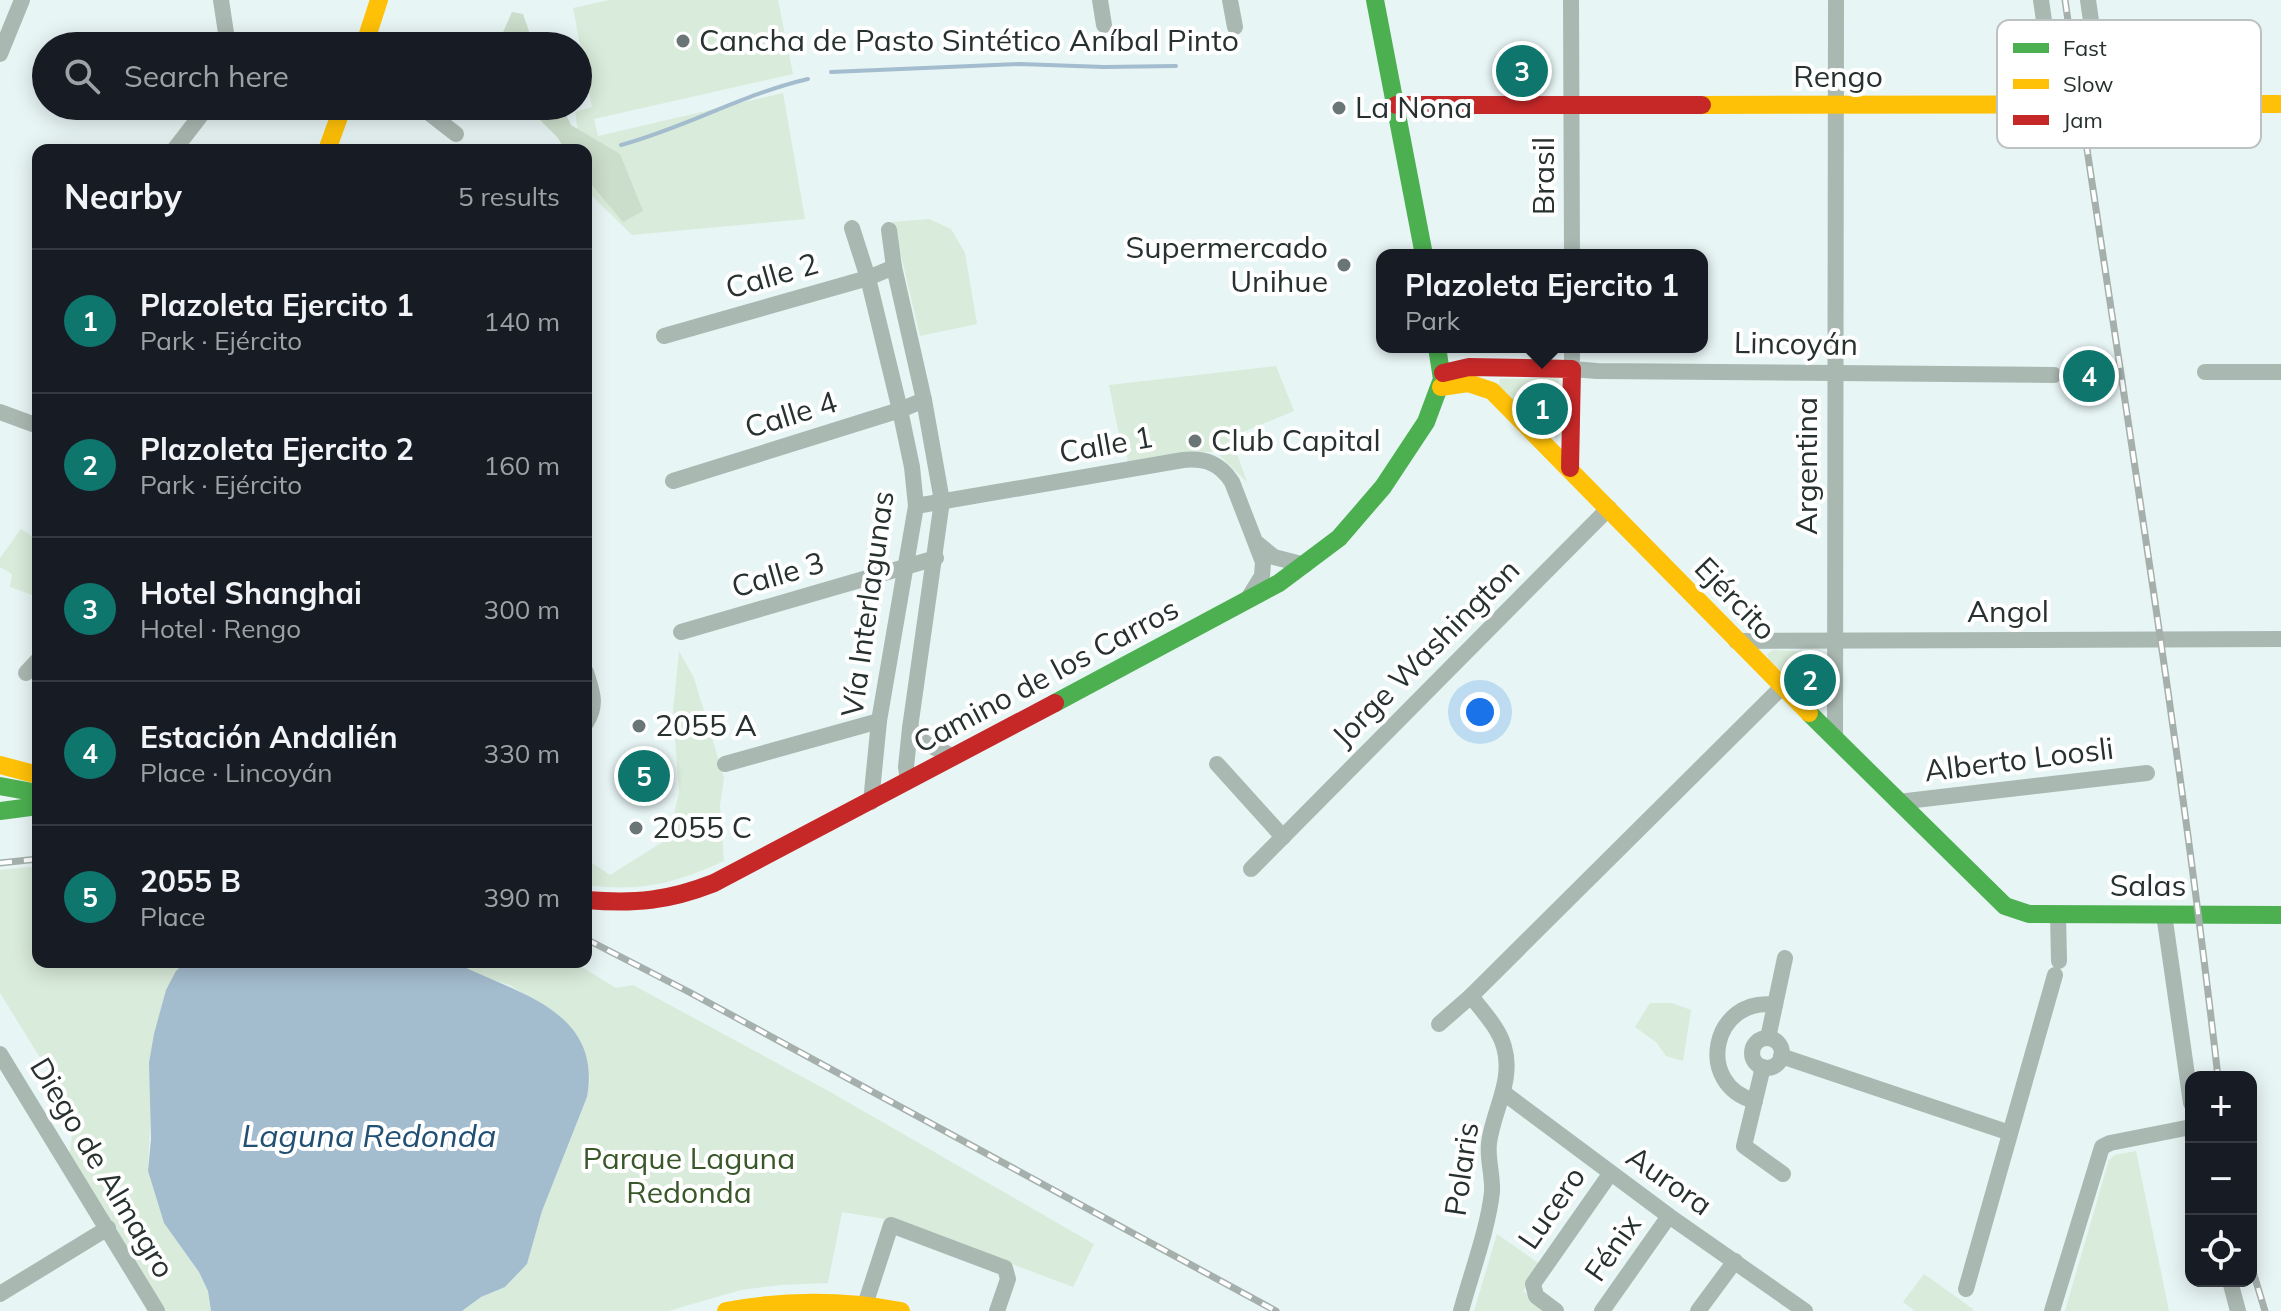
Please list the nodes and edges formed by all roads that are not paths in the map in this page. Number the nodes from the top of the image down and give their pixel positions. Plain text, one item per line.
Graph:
1 (22, 0) edge
2 (221, 0) edge
3 (379, 0) edge
4 (1100, 0) edge
5 (1230, 0) edge
6 (1375, 0) edge
7 (1571, 0) edge
8 (1836, 0) edge
9 (2041, 0) edge
10 (2088, 0) edge
11 (2044, 20) edge
12 (2091, 20) edge
13 (1104, 25) dead end
14 (1235, 27) dead end
15 (226, 32) edge
16 (369, 32) edge
17 (0, 54) edge
18 (1997, 104) edge
19 (1396, 105) junction
20 (1571, 105) junction
21 (1836, 105) junction
22 (197, 120) edge
23 (338, 120) edge
24 (438, 120) edge
25 (456, 134) dead end
26 (179, 144) edge
27 (329, 144) edge
28 (852, 228) dead end
29 (889, 230) dead end
30 (1423, 249) edge
31 (1572, 249) edge
32 (894, 267) junction
33 (868, 278) junction
34 (664, 336) dead end
35 (1438, 353) edge
36 (1572, 353) edge
37 (1572, 369) junction
38 (1835, 372) junction
39 (2205, 372) dead end
40 (2281, 372) edge
41 (2054, 375) dead end
42 (1442, 380) junction
43 (924, 400) junction
44 (900, 410) junction
45 (0, 412) edge
46 (32, 424) edge
47 (1570, 468) junction
48 (673, 481) dead end
49 (942, 501) junction
50 (916, 506) junction
51 (1609, 508) junction
52 (1257, 543) junction
53 (936, 558) junction
54 (1305, 565) junction
55 (905, 568) junction
56 (1247, 600) junction
57 (681, 632) dead end
58 (2281, 639) edge
59 (1736, 641) junction
60 (1835, 641) junction
61 (32, 666) edge
62 (26, 673) dead end
63 (1782, 687) junction
64 (879, 721) junction
65 (910, 728) junction
66 (1835, 740) junction
67 (954, 757) junction
68 (32, 759) edge
69 (0, 763) edge
70 (725, 764) dead end
71 (1217, 764) dead end
72 (32, 773) edge
73 (2147, 773) dead end
74 (908, 781) junction
75 (0, 786) edge
76 (32, 792) edge
77 (871, 802) junction
78 (1898, 802) junction
79 (32, 807) edge
80 (0, 811) edge
81 (1283, 837) junction
82 (1251, 869) dead end
83 (592, 901) edge
84 (2015, 911) joint
85 (2058, 914) junction
86 (2164, 914) junction
87 (2281, 915) edge
88 (1785, 958) dead end
89 (1471, 996) junction
90 (1775, 1005) junction
91 (1439, 1024) dead end
92 (1768, 1038) junction
93 (0, 1054) edge
94 (1781, 1056) junction
95 (1763, 1067) junction
96 (2186, 1071) edge
97 (1504, 1093) junction
98 (1755, 1101) junction
99 (2185, 1128) edge
100 (2010, 1133) junction
101 (1610, 1174) junction
102 (1783, 1174) dead end
103 (1669, 1216) junction
104 (108, 1228) junction
105 (1735, 1261) junction
106 (2232, 1287) edge
107 (1966, 1289) dead end
108 (0, 1294) edge
109 (865, 1305) junction
110 (1797, 1309) edge
111 (157, 1311) edge
112 (726, 1311) edge
113 (901, 1311) edge
114 (997, 1311) edge
115 (1461, 1311) edge
116 (1556, 1311) edge
117 (1602, 1311) edge
118 (1698, 1311) edge
119 (2052, 1311) edge
120 (2238, 1311) edge

1 - 17 street
2 - 15 street
3 - 16 main road
4 - 13 street
5 - 14 street
6 - 19 main road
7 - 20 street, Brasil
8 - 21 street, Argentina
9 - 11 street
10 - 12 street
18 - 21 main road, Rengo
19 - 20 main road, Rengo
19 - 30 main road
20 - 21 main road, Rengo
20 - 31 street, Brasil
21 - 38 street, Argentina
22 - 26 street
23 - 27 main road
24 - 25 street
28 - 33 street, Vía Interlagunas
29 - 32 street, Vía Interlagunas
32 - 33 street, Calle 2
32 - 43 street, Vía Interlagunas
33 - 34 street, Calle 2
33 - 44 street, Vía Interlagunas
35 - 42 main road
36 - 37 street
37 - 38 street, Lincoyán
37 - 42 main road, Lincoyán
37 - 47 main road
38 - 41 street, Lincoyán
38 - 60 street, Argentina
39 - 40 street
42 - 47 main road, Ejército
42 - 54 main road, Camino de los Carros
43 - 44 street, Calle 4
43 - 49 street, Vía Interlagunas
44 - 48 street, Calle 4
44 - 50 street, Vía Interlagunas
45 - 46 street
47 - 51 main road, Ejército
49 - 50 street, Calle 1
49 - 52 street, Calle 1
49 - 53 street, Vía Interlagunas
50 - 55 street, Vía Interlagunas
51 - 59 main road, Ejército
51 - 81 street, Jorge Washington
52 - 54 street
52 - 56 street, Calle 1
53 - 55 street, Calle 3
53 - 65 street, Vía Interlagunas
54 - 56 main road, Camino de los Carros
55 - 57 street, Calle 3
55 - 64 street, Vía Interlagunas
56 - 67 main road, Camino de los Carros
58 - 60 street, Angol
59 - 60 street, Angol
59 - 63 main road, Ejército
60 - 66 street, Argentina
61 - 62 street
63 - 66 main road, Ejército
63 - 89 street
64 - 70 street
64 - 77 street, Vía Interlagunas
65 - 67 street, Vía Interlagunas
65 - 74 street, Vía Interlagunas
66 - 78 main road, Ejército
67 - 74 main road, Camino de los Carros
68 - 69 main road
69 - 72 main road
71 - 81 street
73 - 78 street, Alberto Loosli
74 - 77 main road, Camino de los Carros
75 - 76 main road
77 - 83 main road, Camino de los Carros
78 - 84 main road, Ejército
79 - 80 main road
81 - 82 street, Jorge Washington
84 - 85 main road, Salas
85 - 86 main road, Salas
85 - 100 street
86 - 87 main road, Salas
86 - 96 street
88 - 90 street
89 - 91 street
89 - 97 street, Polaris
90 - 92 street
90 - 98 street
92 - 94 street
92 - 95 street
93 - 104 street, Diego de Almagro
94 - 95 street
94 - 100 street
95 - 98 street
97 - 101 street, Aurora
97 - 115 street, Polaris
98 - 102 street
99 - 119 street
100 - 107 street
101 - 103 street, Aurora
101 - 116 street, Lucero
103 - 105 street, Aurora
103 - 117 street, Fénix
104 - 108 street
104 - 111 street, Diego de Almagro
105 - 110 street, Aurora
105 - 118 street
106 - 120 street
109 - 112 main road
109 - 113 main road
109 - 114 street

